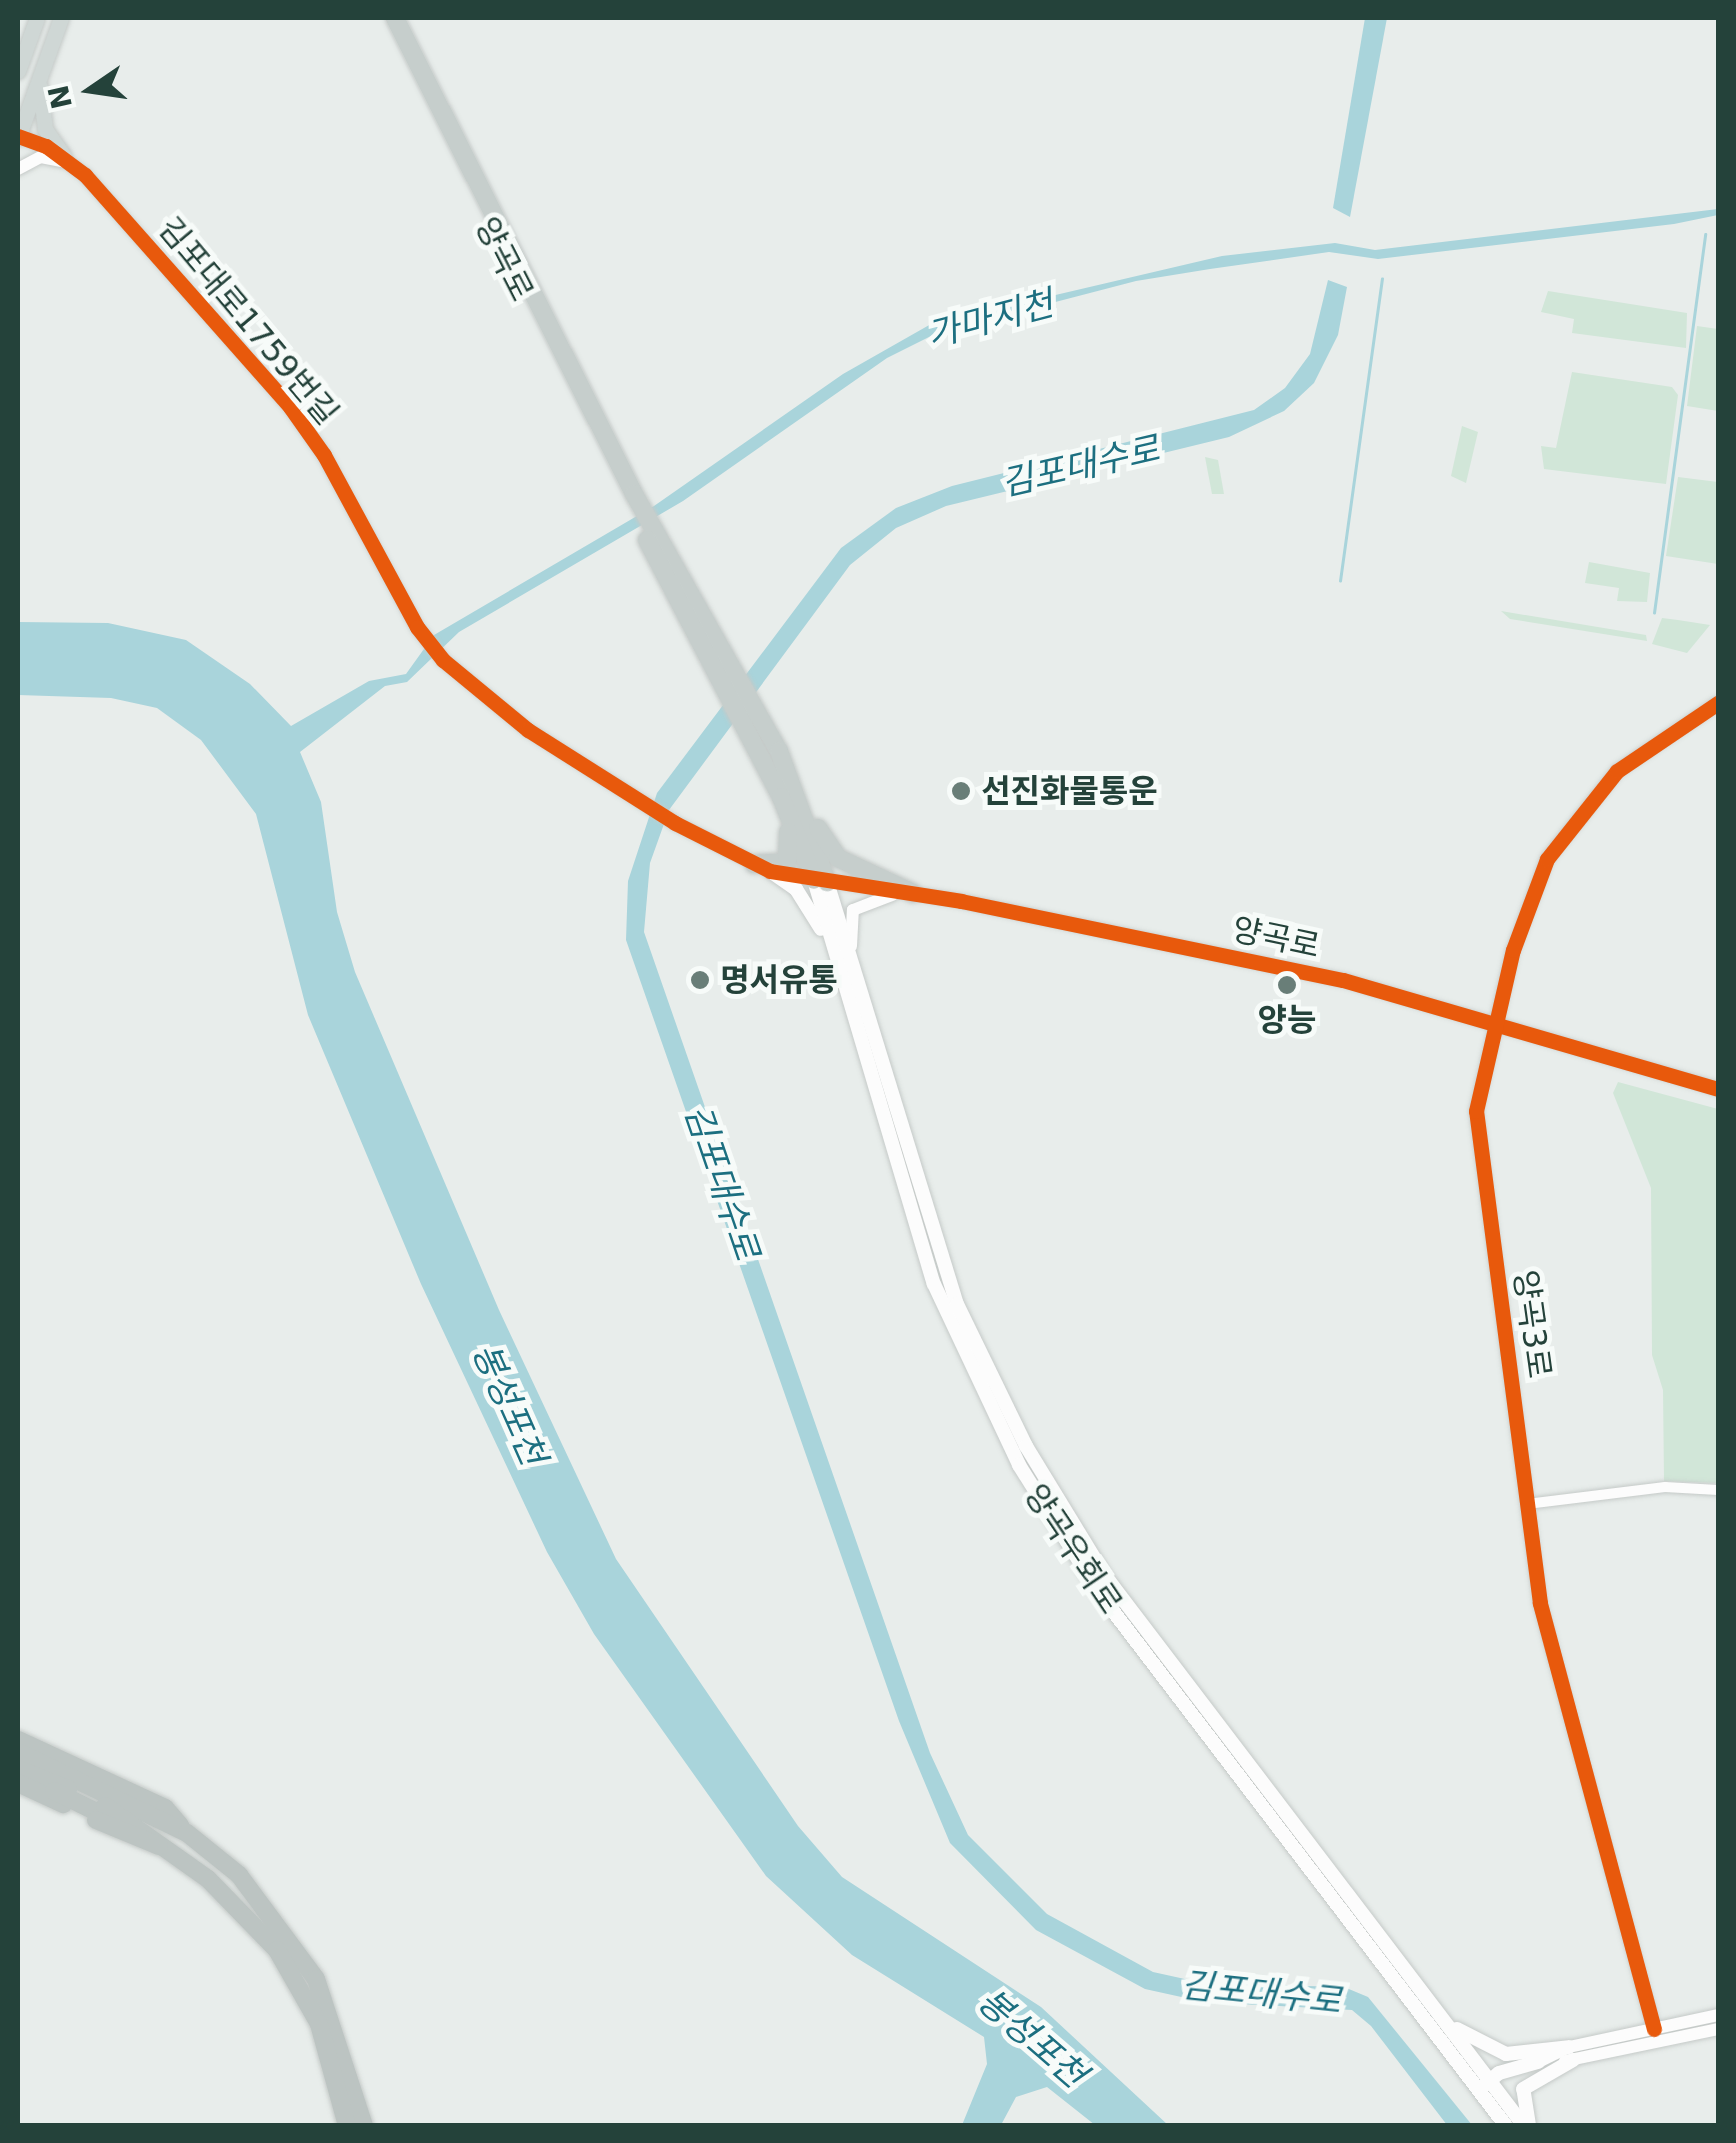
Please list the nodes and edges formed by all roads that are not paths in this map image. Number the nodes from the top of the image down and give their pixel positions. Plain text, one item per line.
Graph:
1 (37, 18) edge
2 (61, 18) edge
3 (383, 18) edge
4 (395, 18) edge
5 (18, 71) edge
6 (37, 83) junction
7 (18, 84) edge
8 (18, 137) edge
9 (68, 160) junction
10 (18, 169) edge
11 (630, 497) junction
12 (652, 538) junction
13 (1718, 703) edge
14 (779, 751) junction
15 (780, 797) junction
16 (762, 867) junction
17 (821, 881) junction
18 (914, 893) junction
19 (833, 951) junction
20 (856, 978) junction
21 (1493, 1022) junction
22 (1718, 1089) edge
23 (1718, 1490) edge
24 (1527, 1504) junction
25 (18, 1746) edge
26 (18, 1771) edge
27 (18, 1782) edge
28 (169, 1849) junction
29 (1420, 1991) junction
30 (1718, 2015) edge
31 (1654, 2028) junction
32 (1718, 2029) edge
33 (1571, 2054) junction
34 (1538, 2062) joint
35 (1485, 2084) junction
36 (347, 2126) edge
37 (364, 2126) edge
38 (1506, 2126) edge
39 (1527, 2126) edge

1 - 5 main road
2 - 6 main road
3 - 11 highway, 양곡로
4 - 11 highway, 양곡로
6 - 7 main road
6 - 8 main road
6 - 9 main road
8 - 9 street, 김포대로1759번길
9 - 10 street
9 - 16 street, 김포대로1759번길
11 - 12 highway
12 - 14 highway
12 - 15 highway
13 - 21 street, 양곡3로
14 - 17 highway
14 - 18 highway
15 - 16 highway
15 - 17 highway
16 - 17 street
16 - 19 main road
17 - 18 street, 양곡로
17 - 19 main road, 양곡우회로
17 - 20 main road, 양곡우회로
18 - 20 street
18 - 21 street, 양곡로
19 - 35 main road, 양곡우회로
20 - 29 main road, 양곡우회로
21 - 22 street, 양곡로
21 - 24 street, 양곡3로
23 - 24 street
24 - 31 street, 양곡3로
25 - 37 highway
26 - 28 highway
27 - 28 highway
28 - 36 highway
29 - 33 main road
29 - 35 main road, 양곡우회로
30 - 31 street
31 - 33 street
32 - 33 street
33 - 34 street
33 - 39 main road
34 - 35 main road
35 - 38 main road, 양곡우회로
35 - 39 main road, 양곡우회로

